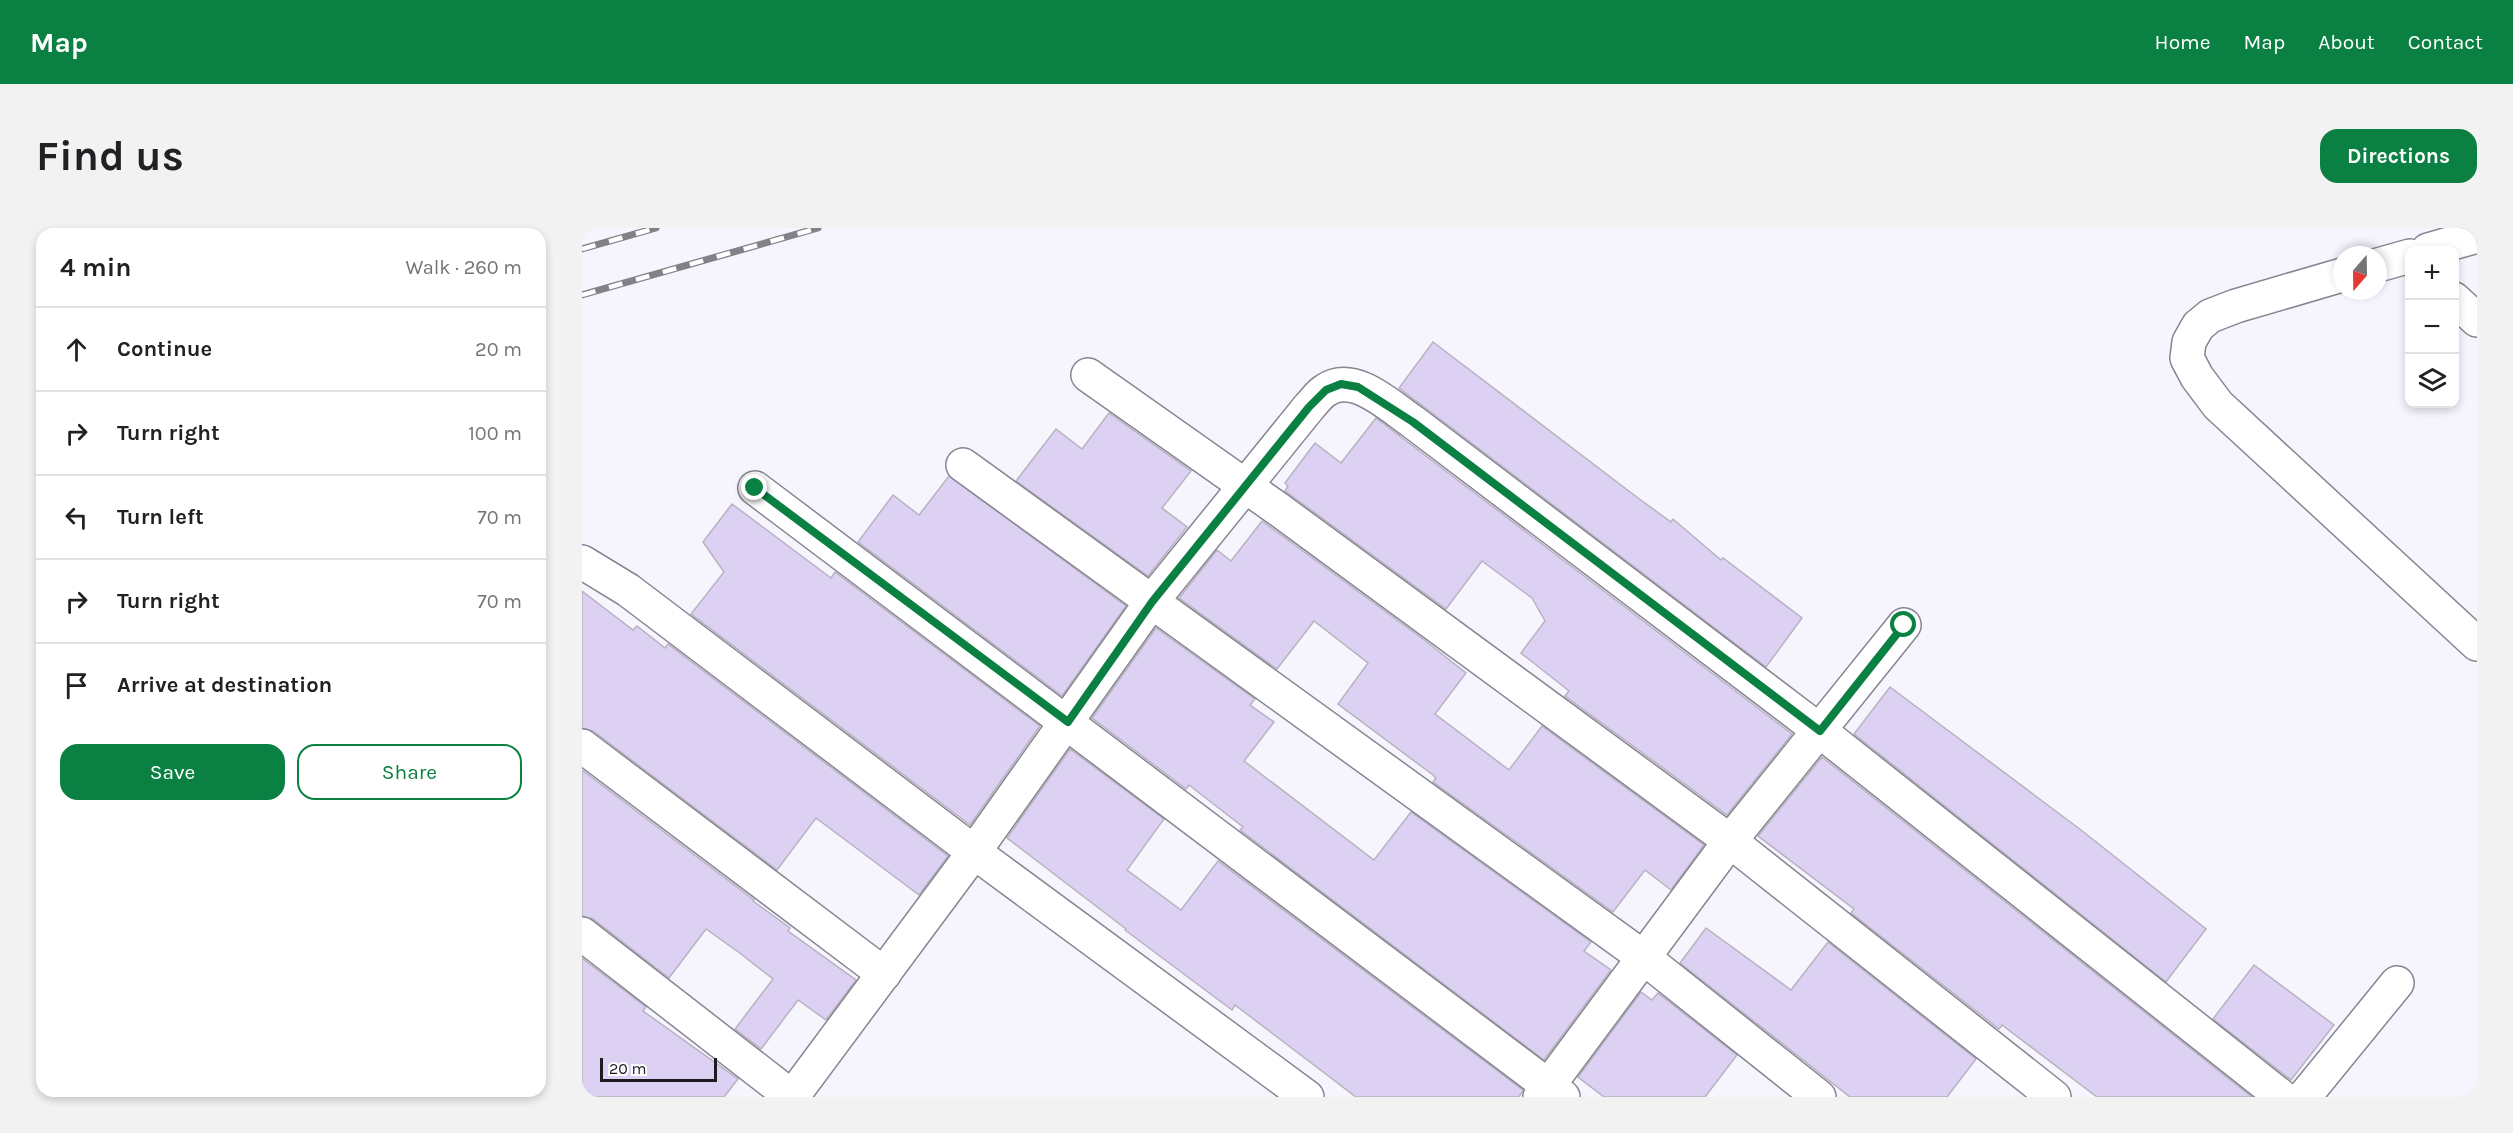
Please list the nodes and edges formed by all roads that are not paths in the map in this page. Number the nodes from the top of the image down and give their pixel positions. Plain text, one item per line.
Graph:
1 (2477, 236) edge
2 (2442, 246) edge
3 (2405, 257) edge
4 (2387, 262) edge
5 (2333, 278) edge
6 (2455, 300) edge
7 (2477, 320) edge
8 (1088, 375) dead end
9 (963, 465) dead end
10 (1245, 485) junction
11 (755, 488) dead end
12 (582, 562) edge
13 (1152, 602) junction
14 (1904, 625) dead end
15 (2477, 644) edge
16 (1068, 722) junction
17 (1820, 731) junction
18 (582, 746) edge
19 (1730, 841) junction
20 (974, 852) junction
21 (582, 934) edge
22 (1643, 957) junction
23 (884, 974) junction
24 (2397, 983) dead end
25 (1550, 1093) edge
26 (792, 1097) edge
27 (1307, 1097) edge
28 (1819, 1097) edge
29 (2054, 1097) edge
30 (2282, 1097) edge
31 (2304, 1097) edge

1 - 2 street
3 - 4 street
5 - 15 street
6 - 7 street
8 - 10 street
9 - 13 street
10 - 13 street
10 - 17 street
10 - 19 street
11 - 16 street
12 - 20 street
13 - 16 street
13 - 22 street
14 - 17 street
16 - 20 street
16 - 25 street
17 - 19 street
17 - 30 street
18 - 23 street
19 - 22 street
19 - 29 street
20 - 23 street
20 - 27 street
21 - 26 street
22 - 25 street
22 - 28 street
23 - 26 street
24 - 31 street

